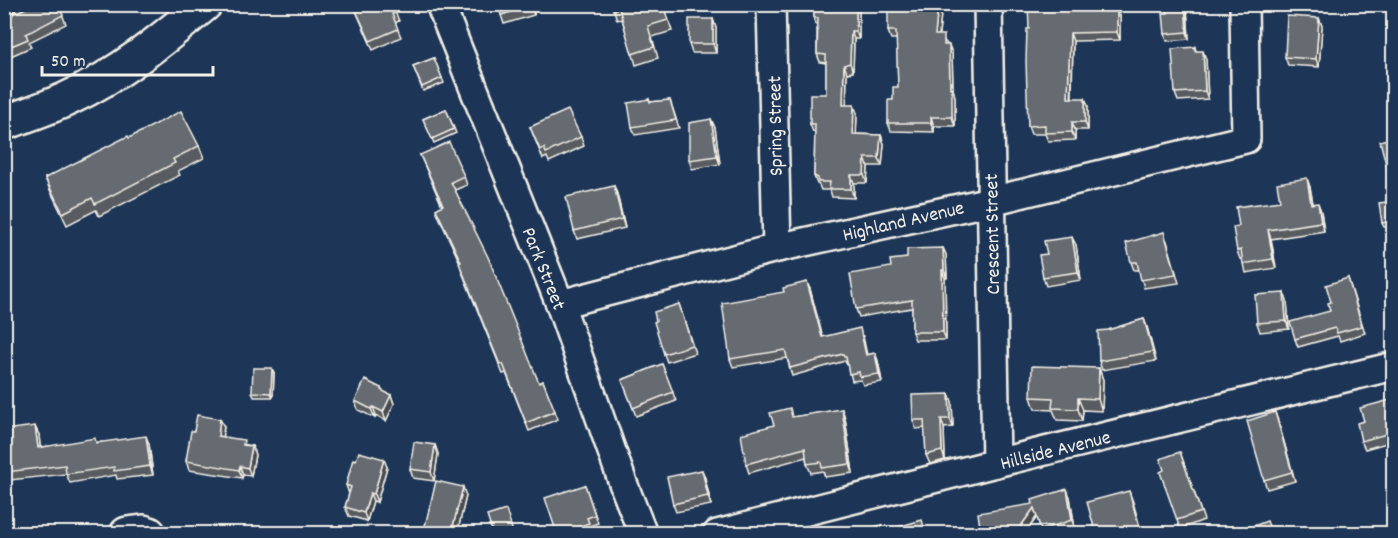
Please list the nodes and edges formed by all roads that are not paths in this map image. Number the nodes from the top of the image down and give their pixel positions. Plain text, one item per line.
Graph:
1 (10, 4) edge
2 (205, 4) edge
3 (440, 4) edge
4 (771, 4) edge
5 (988, 4) edge
6 (1244, 4) edge
7 (4, 8) edge
8 (4, 123) edge
9 (991, 201) junction
10 (777, 248) junction
11 (560, 304) junction
12 (1394, 366) edge
13 (996, 463) junction
14 (127, 534) edge
15 (149, 534) edge
16 (643, 534) edge
17 (717, 534) edge

1 - 7 lane
2 - 8 main road
3 - 11 street, Park Street
4 - 10 street, Spring Street
5 - 9 street, Crescent Street
6 - 9 street, Highland Avenue
9 - 10 street, Highland Avenue
9 - 13 street, Crescent Street
10 - 11 street, Highland Avenue
11 - 16 street, Park Street
12 - 13 street, Hillside Avenue
13 - 17 street, Hillside Avenue
14 - 15 main road

